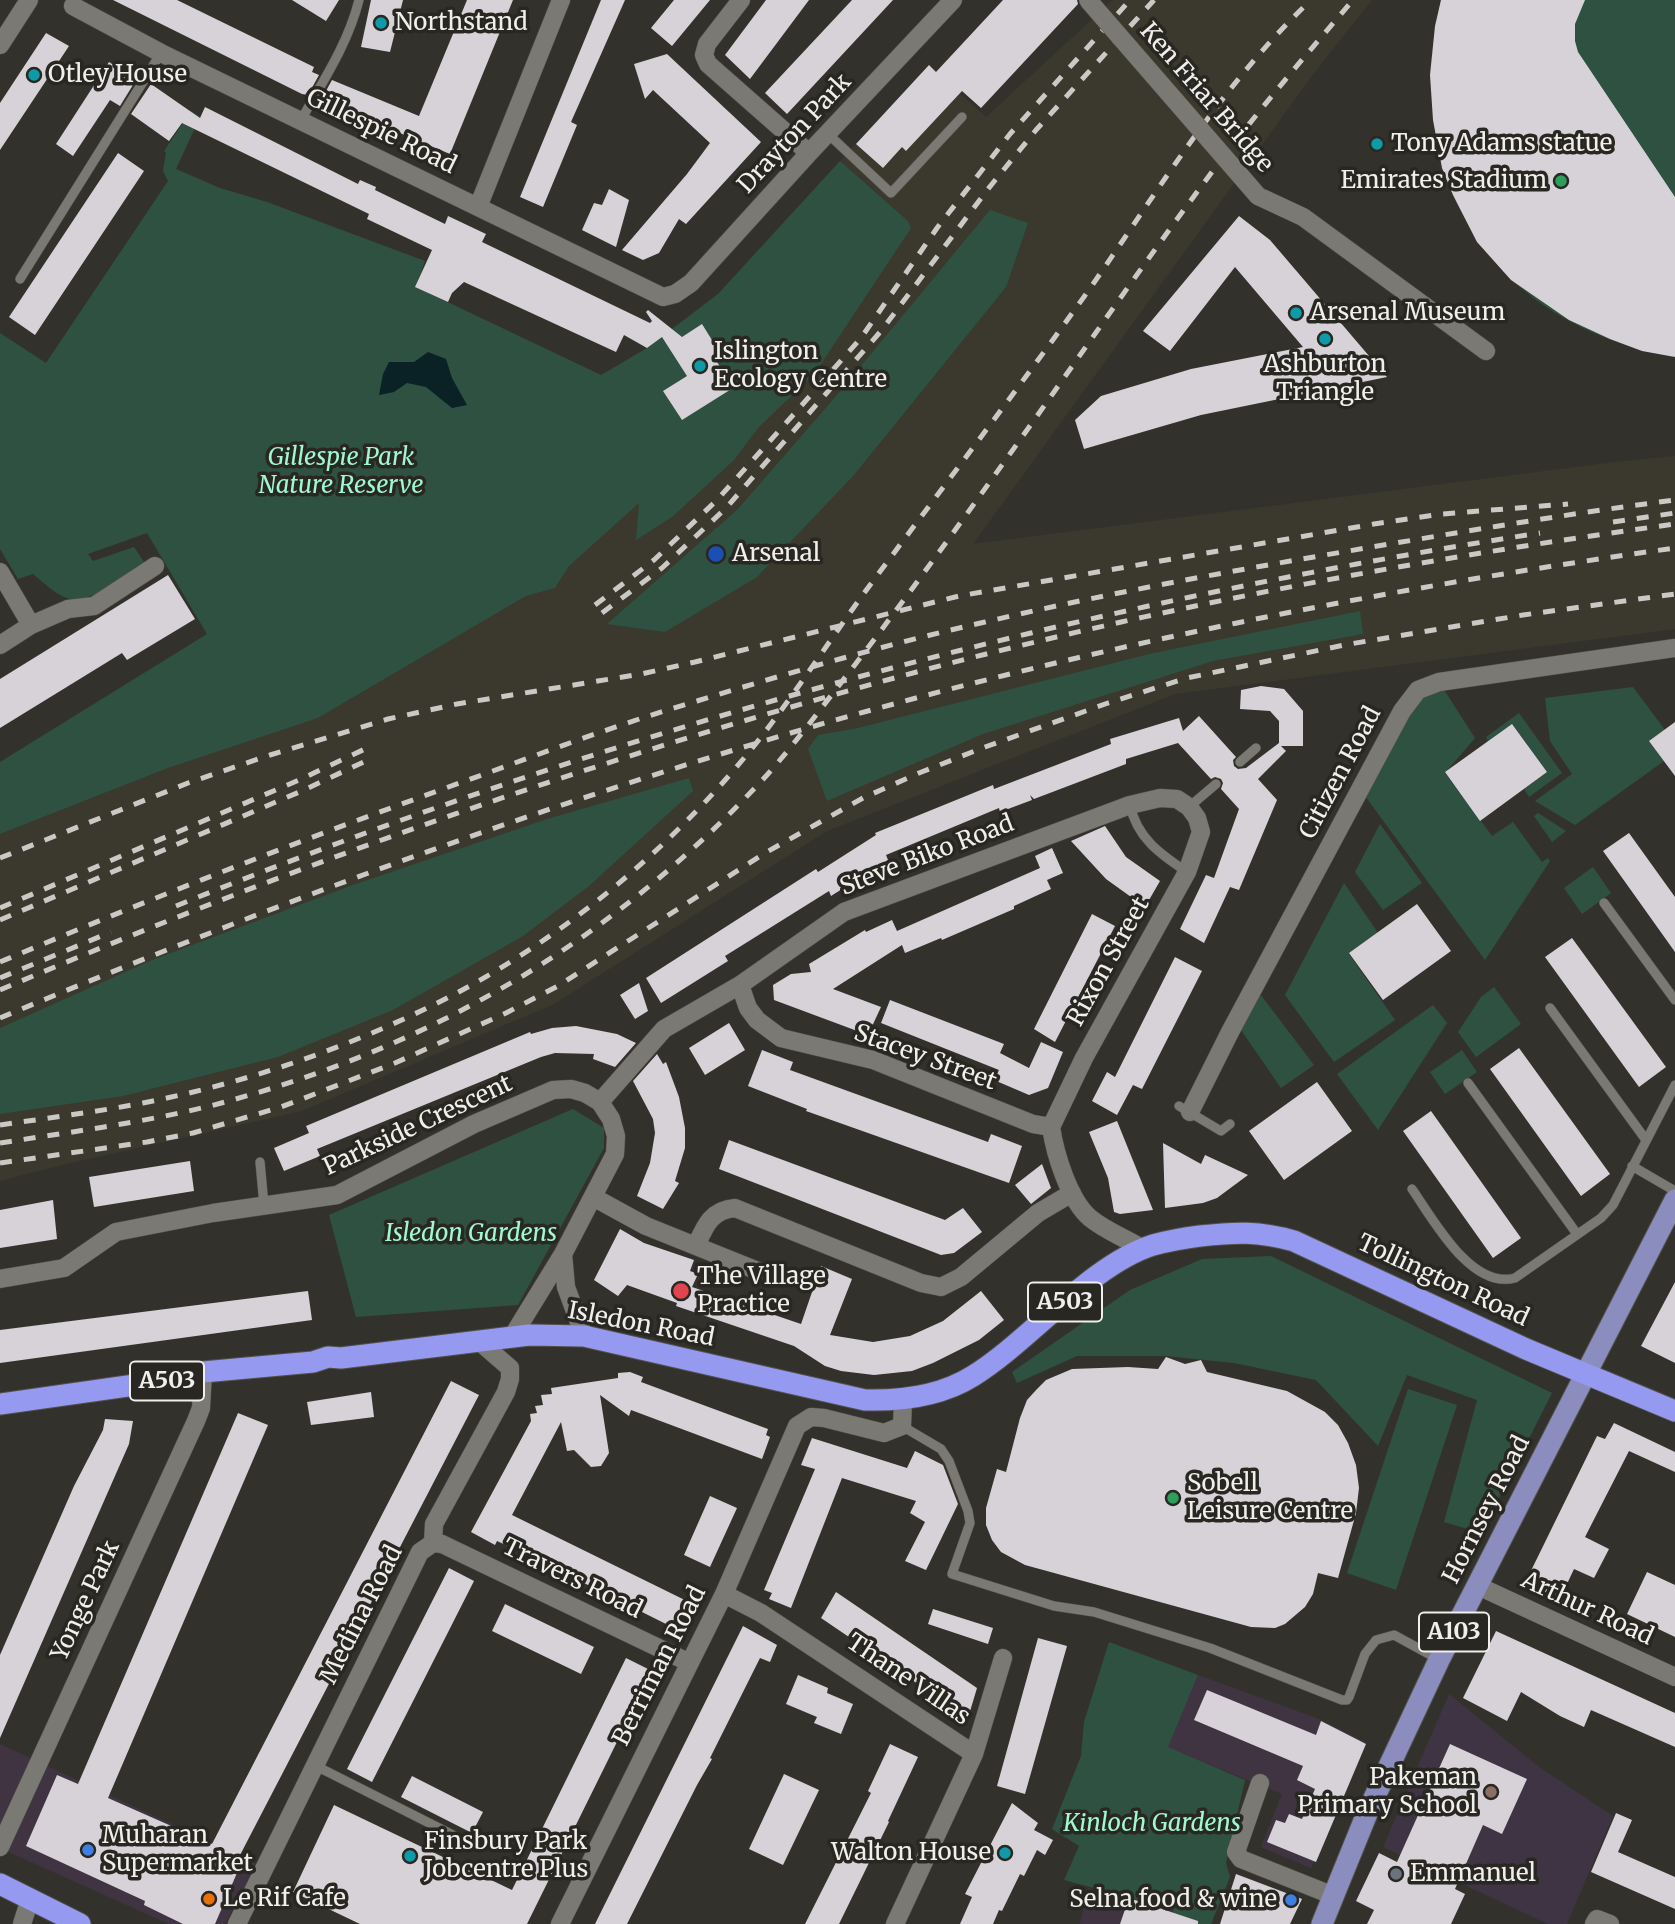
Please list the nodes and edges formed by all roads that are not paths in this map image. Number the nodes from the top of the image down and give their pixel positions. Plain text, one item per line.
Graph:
1 (29, 0) edge
2 (359, 0) edge
3 (561, 0) edge
4 (741, 0) edge
5 (953, 0) edge
6 (1088, 0) edge
7 (73, 6) dead end
8 (0, 44) edge
9 (161, 52) junction
10 (962, 117) dead end
11 (301, 120) junction
12 (827, 134) junction
13 (809, 153) junction
14 (478, 207) junction
15 (20, 279) dead end
16 (670, 296) joint
17 (1486, 351) dead end
18 (155, 566) dead end
19 (0, 572) edge
20 (31, 625) junction
21 (0, 645) edge
22 (1675, 648) edge
23 (1256, 748) dead end
24 (1240, 762) dead end
25 (1216, 784) dead end
26 (1130, 805) junction
27 (1193, 812) junction
28 (1187, 872) junction
29 (1604, 903) dead end
30 (740, 985) junction
31 (1675, 1000) edge
32 (1550, 1008) dead end
33 (1468, 1083) dead end
34 (1675, 1085) edge
35 (600, 1102) junction
36 (1184, 1109) joint
37 (1230, 1124) dead end
38 (1051, 1127) junction
39 (1646, 1140) junction
40 (260, 1162) dead end
41 (1632, 1166) junction
42 (1412, 1189) dead end
43 (1675, 1191) edge
44 (1072, 1194) junction
45 (593, 1197) junction
46 (1675, 1200) edge
47 (264, 1205) junction
48 (1577, 1234) junction
49 (1183, 1238) joint
50 (696, 1246) junction
51 (1143, 1249) junction
52 (563, 1254) junction
53 (758, 1271) dead end
54 (0, 1279) edge
55 (584, 1336) junction
56 (512, 1338) junction
57 (480, 1342) junction
58 (202, 1372) junction
59 (1586, 1373) junction
60 (903, 1401) junction
61 (0, 1404) edge
62 (1675, 1411) edge
63 (902, 1426) junction
64 (433, 1543) junction
65 (1478, 1586) junction
66 (724, 1594) junction
67 (1003, 1658) dead end
68 (1439, 1660) junction
69 (688, 1662) junction
70 (1675, 1677) edge
71 (974, 1754) junction
72 (314, 1765) junction
73 (1260, 1783) dead end
74 (456, 1836) dead end
75 (0, 1847) edge
76 (0, 1884) edge
77 (1334, 1896) junction
78 (30, 1899) junction
79 (22, 1924) edge
80 (80, 1924) edge
81 (237, 1924) edge
82 (560, 1924) edge
83 (895, 1924) edge
84 (1322, 1924) edge

1 - 8 street
2 - 11 lane
3 - 14 street
4 - 13 street
5 - 12 street, Drayton Park
6 - 17 street, Ken Friar Bridge, bridge
7 - 9 street, Gillespie Road
9 - 11 street, Gillespie Road
9 - 15 lane
10 - 12 lane
11 - 14 street, Gillespie Road
12 - 13 street, Drayton Park
13 - 16 street, Drayton Park
14 - 16 street, Gillespie Road
18 - 20 street
19 - 20 street
20 - 21 street
22 - 36 street, Citizen Road
23 - 24 lane
25 - 27 lane
26 - 27 street, Steve Biko Road
26 - 28 lane
26 - 30 street, Steve Biko Road
27 - 28 street, Rixon Street
28 - 38 street, Rixon Street
29 - 31 lane
30 - 35 street, Steve Biko Road
30 - 38 street, Stacey Street
32 - 39 lane
33 - 48 lane
34 - 39 lane
35 - 45 street
35 - 47 street, Parkside Crescent
36 - 37 lane
38 - 44 street
39 - 41 lane
40 - 47 lane
41 - 43 lane
41 - 48 lane
42 - 48 lane
44 - 50 street
44 - 51 street
45 - 50 street
45 - 52 street
46 - 59 main road, Hornsey Road / A103
47 - 54 street, Parkside Crescent
49 - 51 highway, Isledon Road / A503
49 - 59 highway, Tollington Road / A503
50 - 53 street
51 - 60 highway, Isledon Road / A503
52 - 55 street
52 - 56 street
55 - 56 highway, Isledon Road / A503
55 - 60 highway, Isledon Road / A503
56 - 57 highway, Isledon Road / A503
57 - 58 highway, Isledon Road / A503
57 - 64 street, Medina Road
58 - 61 highway, Isledon Road / A503
58 - 75 street, Yonge Park
59 - 62 highway, Tollington Road / A503
59 - 65 main road, Hornsey Road / A103
60 - 63 street
63 - 66 street, Berriman Road
63 - 68 lane
64 - 69 street, Travers Road
64 - 72 street, Medina Road
65 - 68 main road, Hornsey Road / A103
65 - 70 street, Arthur Road
66 - 69 street, Berriman Road
66 - 71 street, Thane Villas
67 - 71 street
68 - 77 main road, Hornsey Road / A103
69 - 82 street, Berriman Road
71 - 83 street, Thane Villas
72 - 74 lane
72 - 81 street, Medina Road
73 - 77 street
76 - 78 highway
77 - 84 main road, Hornsey Road / A103
78 - 79 street
78 - 80 highway

